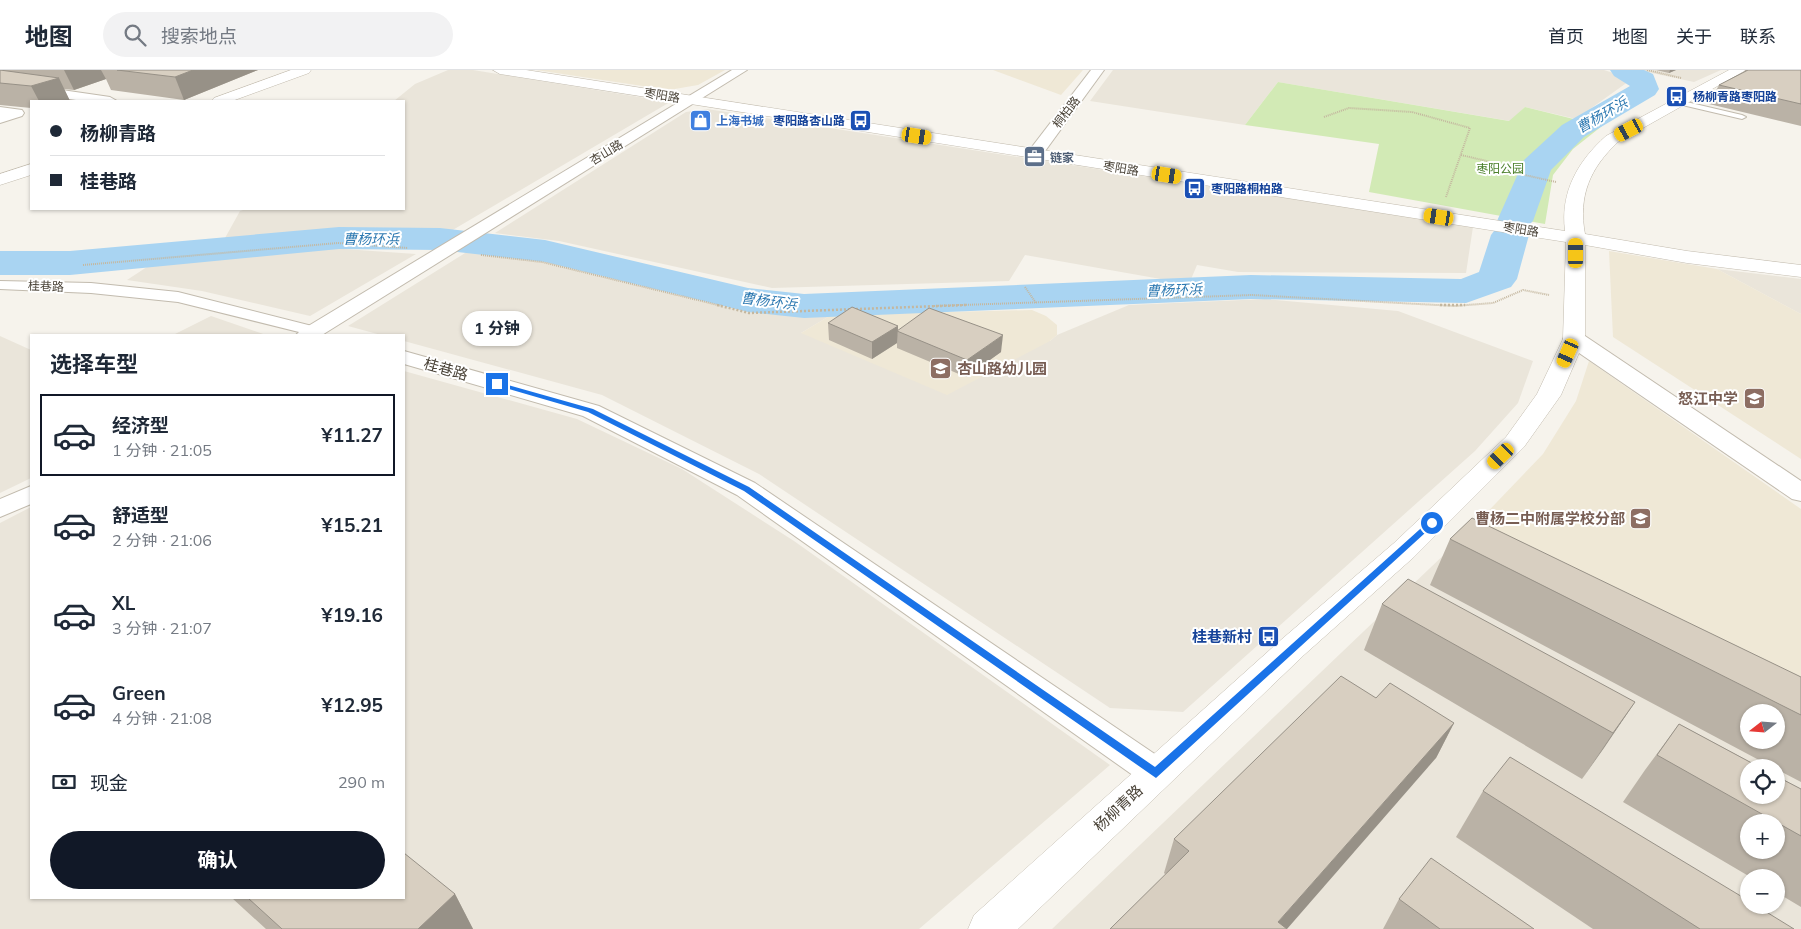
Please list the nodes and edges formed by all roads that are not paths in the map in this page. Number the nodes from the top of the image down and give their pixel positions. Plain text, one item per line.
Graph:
1 (304, 70) edge
2 (500, 70) edge
3 (741, 70) edge
4 (1098, 70) edge
5 (1739, 70) edge
6 (20, 73) edge
7 (0, 79) edge
8 (0, 86) edge
9 (104, 86) dead end
10 (75, 96) junction
11 (103, 100) edge
12 (222, 100) edge
13 (692, 100) junction
14 (1681, 102) junction
15 (0, 111) edge
16 (1742, 117) dead end
17 (0, 119) edge
18 (1034, 155) junction
19 (30, 169) edge
20 (0, 180) edge
21 (1576, 238) junction
22 (1801, 272) edge
23 (0, 285) edge
24 (316, 334) edge
25 (1574, 339) junction
26 (405, 357) edge
27 (1801, 493) edge
28 (30, 494) edge
29 (0, 509) edge
30 (1156, 774) junction
31 (989, 929) edge

1 - 12 street
2 - 13 street, 枣阳路
3 - 13 street, 杏山路
4 - 18 street, 桐柏路
5 - 14 street, 杨柳青路
6 - 7 street
8 - 10 street
9 - 10 street
10 - 11 street
13 - 18 street, 枣阳路
13 - 24 street, 杏山路
14 - 16 lane
14 - 21 street, 杨柳青路
15 - 17 street
18 - 21 street, 枣阳路
19 - 20 street
21 - 22 street, 枣阳路
21 - 25 street, 杨柳青路
23 - 24 street, 桂巷路
25 - 27 street
25 - 30 street, 杨柳青路
26 - 30 street, 桂巷路
28 - 29 street
30 - 31 street, 杨柳青路

